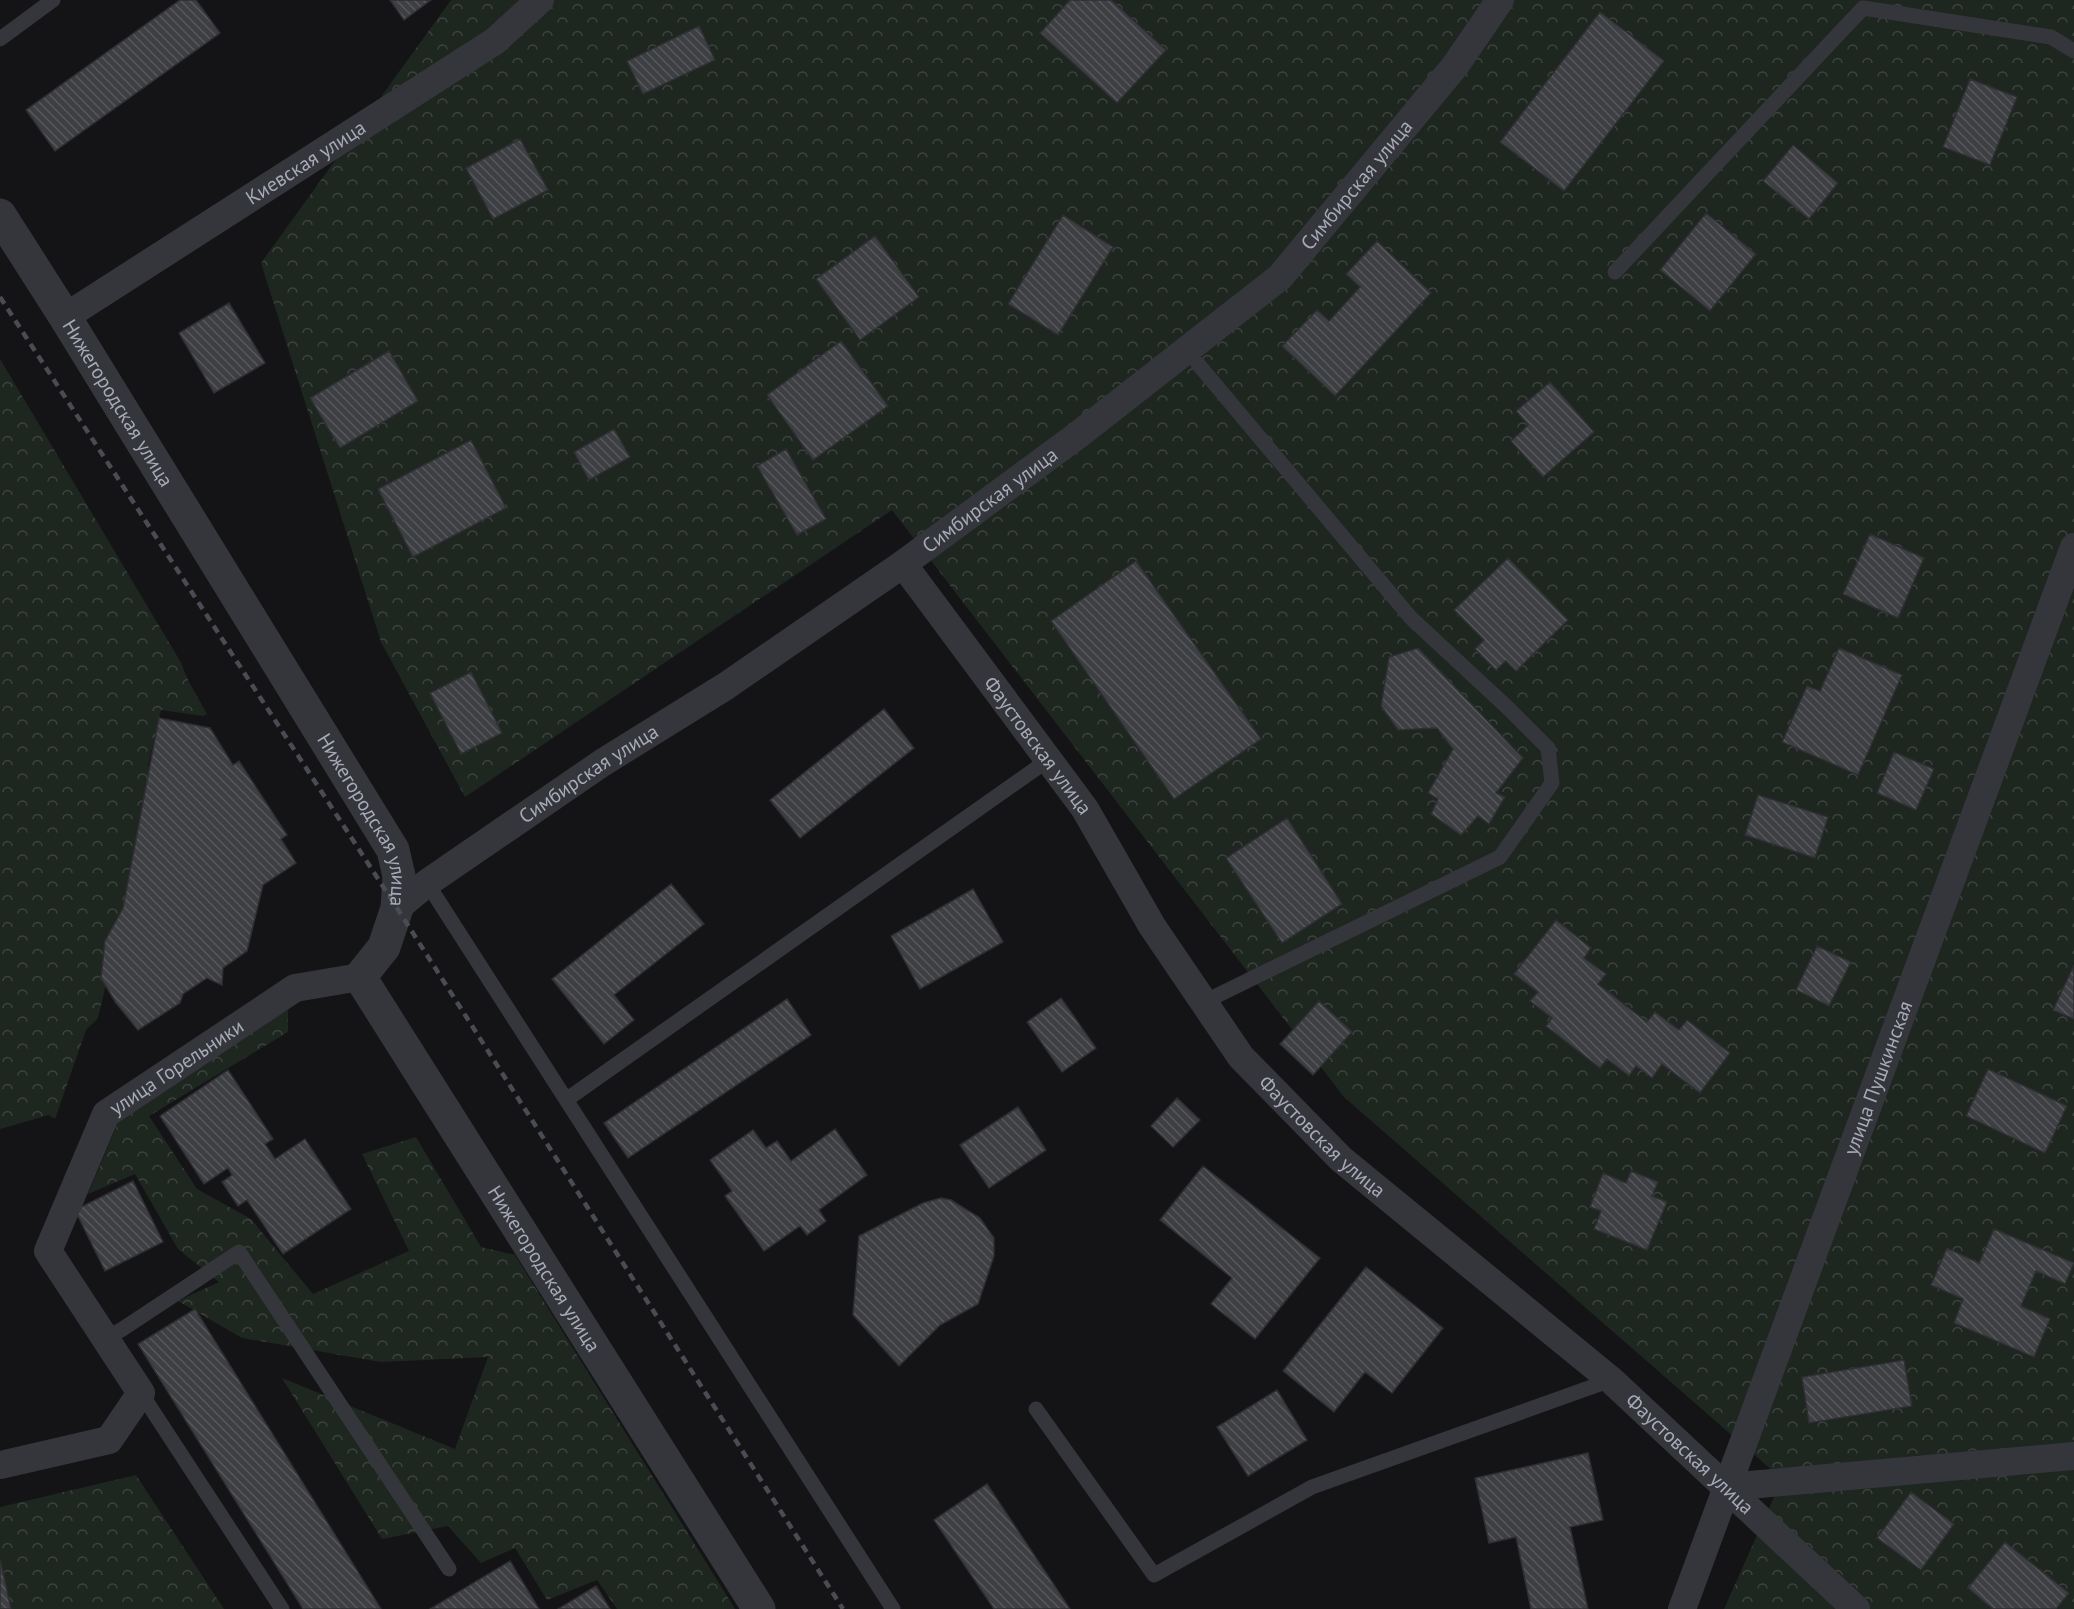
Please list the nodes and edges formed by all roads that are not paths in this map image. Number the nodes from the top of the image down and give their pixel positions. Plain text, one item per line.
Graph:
1 (53, 0) edge
2 (540, 0) edge
3 (1500, 0) edge
4 (0, 39) edge
5 (2074, 51) edge
6 (0, 215) edge
7 (1615, 272) dead end
8 (65, 317) junction
9 (1198, 364) dead end
10 (2074, 547) edge
11 (903, 564) junction
12 (1048, 760) junction
13 (427, 883) junction
14 (397, 908) junction
15 (360, 976) junction
16 (1204, 1002) junction
17 (566, 1100) junction
18 (104, 1338) junction
19 (1611, 1380) junction
20 (141, 1393) junction
21 (1036, 1409) dead end
22 (2074, 1456) edge
23 (0, 1465) edge
24 (1726, 1487) junction
25 (449, 1569) dead end
26 (282, 1609) edge
27 (759, 1609) edge
28 (893, 1609) edge
29 (1682, 1609) edge
30 (1856, 1609) edge

1 - 4 lane
2 - 8 street, Киевская улица
3 - 11 street, Симбирская улица
5 - 7 lane
6 - 8 street, Нижегородская улица
8 - 14 street, Нижегородская улица
9 - 16 lane
10 - 24 street, улица Пушкинская
11 - 12 street, Фаустовская улица
11 - 13 street, Симбирская улица
12 - 16 street, Фаустовская улица
12 - 17 lane
13 - 14 street, Симбирская улица
13 - 17 lane
14 - 15 street, Нижегородская улица
15 - 18 street, улица Горельники
15 - 27 street, Нижегородская улица
16 - 19 street, Фаустовская улица
17 - 28 lane
18 - 20 street, улица Горельники
18 - 25 lane
19 - 21 lane
19 - 24 street, Фаустовская улица
20 - 23 street
20 - 26 lane
22 - 24 street
24 - 29 street, улица Пушкинская
24 - 30 street, Фаустовская улица

